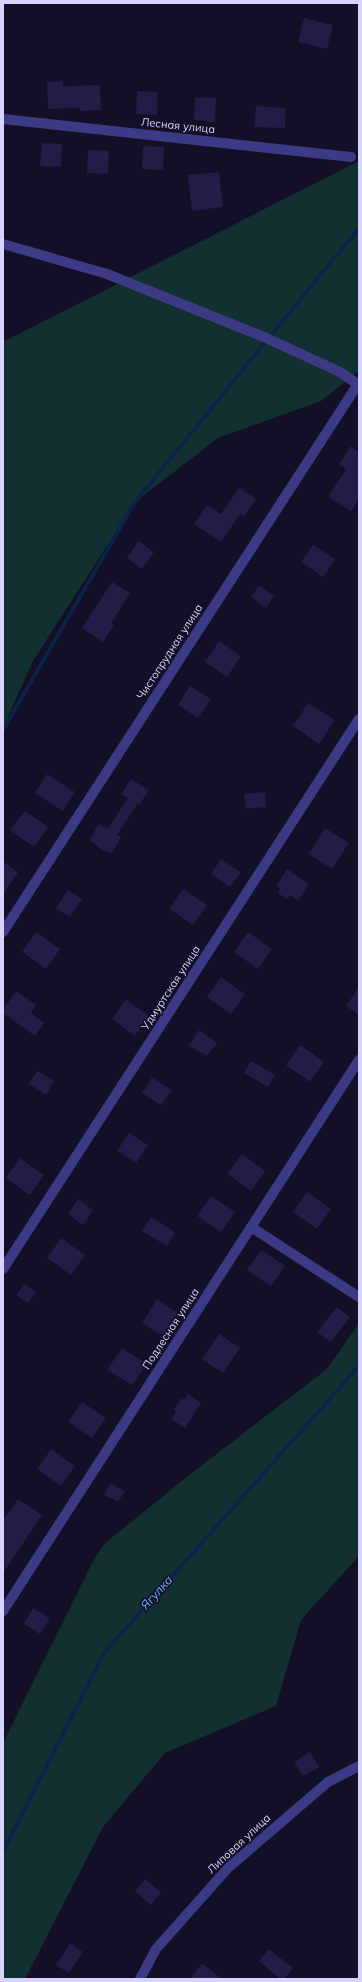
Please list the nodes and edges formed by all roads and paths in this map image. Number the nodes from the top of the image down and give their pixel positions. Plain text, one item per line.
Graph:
1 (3, 119) edge
2 (350, 157) dead end
3 (3, 244) edge
4 (359, 384) edge
5 (359, 719) edge
6 (3, 932) edge
7 (359, 1060) edge
8 (251, 1227) junction
9 (3, 1269) edge
10 (359, 1297) edge
11 (3, 1611) edge
12 (359, 1766) edge
13 (140, 1979) edge

1 - 2 street, Лесная улица
3 - 4 street
4 - 6 street, Чистопрудная улица
5 - 9 street, Удмуртская улица
7 - 8 street, Подлесная улица
8 - 10 street
8 - 11 street, Подлесная улица
12 - 13 street, Липовая улица

